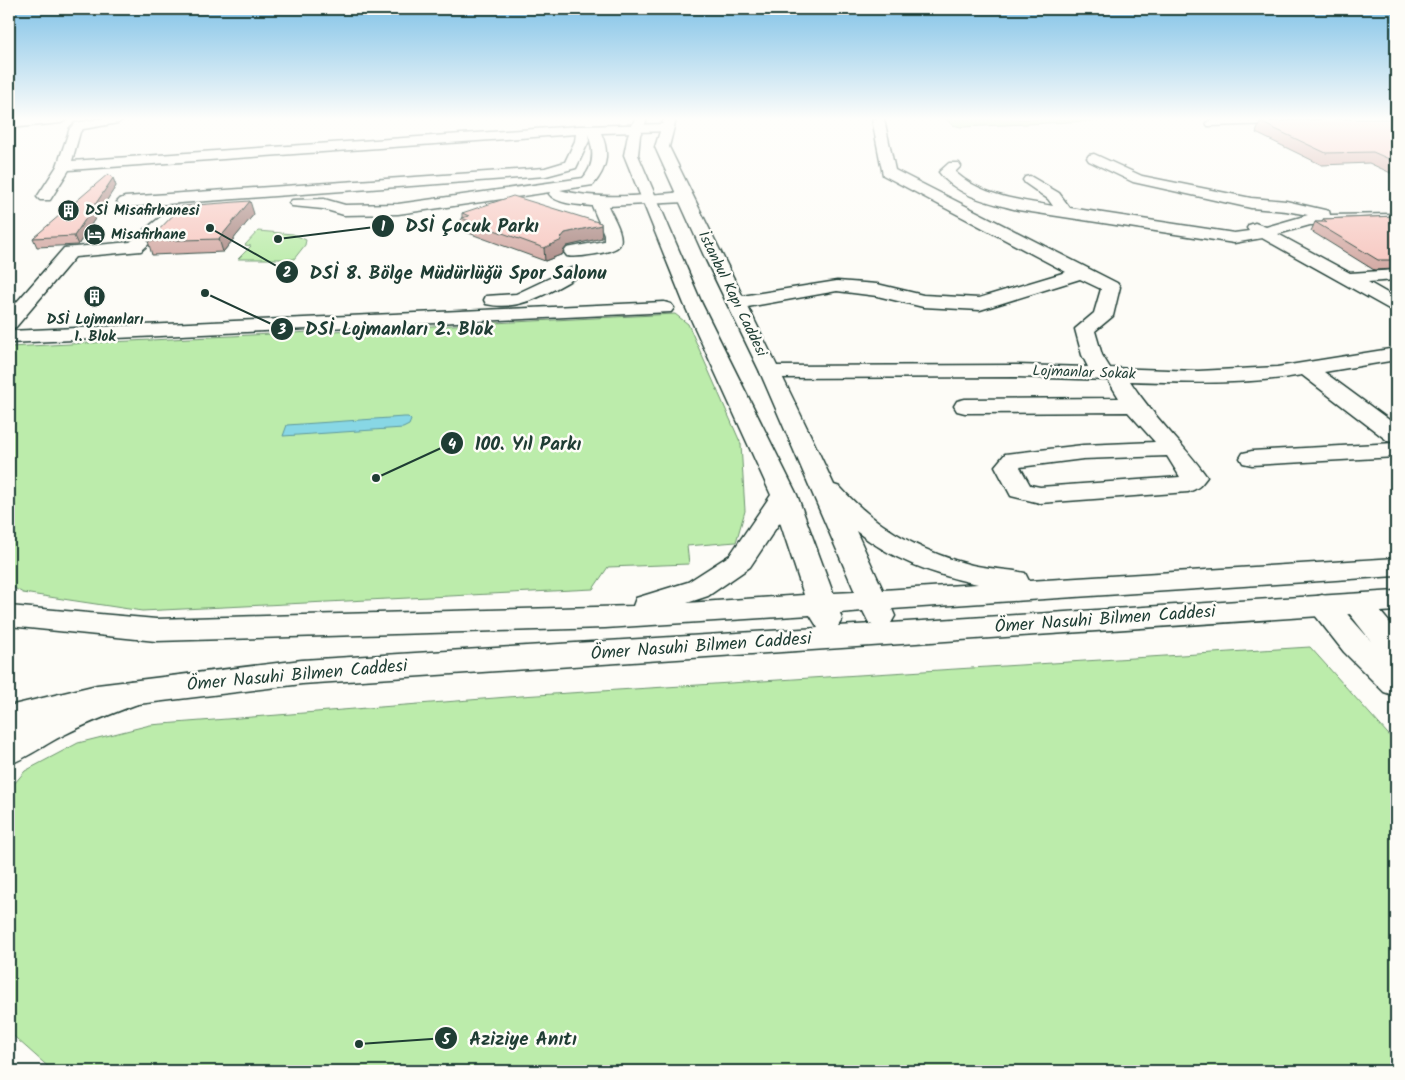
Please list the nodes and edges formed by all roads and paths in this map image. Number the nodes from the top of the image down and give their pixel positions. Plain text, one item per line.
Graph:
1 (62, 169) edge
2 (456, 169) edge
3 (557, 169) edge
4 (598, 169) edge
5 (636, 169) edge
6 (672, 169) edge
7 (888, 169) edge
8 (949, 169) edge
9 (1117, 169) edge
10 (396, 170) dead end
11 (311, 177) dead end
12 (1030, 180) dead end
13 (233, 181) dead end
14 (429, 181) junction
15 (353, 187) junction
16 (548, 188) junction
17 (274, 192) junction
18 (186, 197) junction
19 (684, 197) junction
20 (45, 198) dead end
21 (648, 199) junction
22 (598, 201) junction
23 (125, 202) dead end
24 (1064, 211) junction
25 (1396, 218) edge
26 (1334, 220) junction
27 (1289, 226) junction
28 (1256, 229) junction
29 (1306, 236) dead end
30 (573, 252) edge
31 (1341, 256) dead end
32 (572, 273) dead end
33 (1081, 273) junction
34 (1375, 276) junction
35 (1396, 276) edge
36 (1350, 278) junction
37 (736, 303) junction
38 (1396, 305) edge
39 (664, 308) dead end
40 (9, 327) edge
41 (1396, 354) edge
42 (1304, 368) junction
43 (771, 372) junction
44 (1108, 373) junction
45 (1134, 405) junction
46 (965, 406) dead end
47 (1393, 430) edge
48 (1174, 449) junction
49 (1396, 450) edge
50 (1252, 458) dead end
51 (813, 469) junction
52 (784, 494) junction
53 (1396, 567) edge
54 (1066, 587) junction
55 (873, 601) junction
56 (1396, 601) edge
57 (821, 604) junction
58 (1356, 604) junction
59 (1322, 605) junction
60 (9, 616) edge
61 (606, 618) junction
62 (887, 634) junction
63 (835, 638) junction
64 (1355, 644) junction
65 (1394, 644) edge
66 (1396, 684) edge
67 (131, 693) junction
68 (9, 719) edge
69 (9, 750) edge

1 - 20 main road
2 - 14 main road
3 - 14 main road
4 - 16 main road
5 - 21 main road
6 - 19 main road, İstanbul Kapı Caddesi
7 - 33 main road
8 - 24 main road
9 - 26 main road
10 - 15 main road
11 - 17 main road
12 - 24 main road
13 - 18 main road
14 - 15 main road
15 - 17 main road
16 - 22 main road
16 - 40 main road
17 - 18 main road
18 - 23 main road
19 - 21 main road
19 - 37 main road, İstanbul Kapı Caddesi
21 - 22 main road
21 - 52 main road
22 - 30 main road
24 - 28 main road
25 - 26 main road
26 - 27 main road
27 - 28 main road
27 - 29 main road
28 - 36 main road
31 - 34 main road
32 - 40 main road
33 - 37 main road
33 - 44 main road
34 - 35 main road
34 - 36 main road
36 - 38 main road
37 - 43 main road, İstanbul Kapı Caddesi
39 - 40 main road
41 - 42 main road, Lojmanlar Sokak
42 - 44 main road, Lojmanlar Sokak
42 - 47 main road
43 - 44 main road, Lojmanlar Sokak
43 - 51 main road, İstanbul Kapı Caddesi
44 - 45 main road
45 - 46 main road
45 - 48 main road
48 - 48 main road
49 - 50 main road
51 - 54 main road
51 - 55 main road
52 - 57 main road
52 - 61 main road
53 - 54 main road, Ömer Nasuhi Bilmen Caddesi
54 - 55 main road, Ömer Nasuhi Bilmen Caddesi
55 - 57 main road, Ömer Nasuhi Bilmen Caddesi
55 - 62 main road
56 - 58 main road, Ömer Nasuhi Bilmen Caddesi
57 - 61 main road, Ömer Nasuhi Bilmen Caddesi
57 - 63 main road
58 - 59 main road, Ömer Nasuhi Bilmen Caddesi
58 - 65 main road
59 - 62 main road, Ömer Nasuhi Bilmen Caddesi
59 - 64 main road
60 - 61 main road, Ömer Nasuhi Bilmen Caddesi
62 - 63 main road, Ömer Nasuhi Bilmen Caddesi
63 - 67 main road, Ömer Nasuhi Bilmen Caddesi
64 - 65 main road
64 - 66 main road
67 - 68 main road, Ömer Nasuhi Bilmen Caddesi
67 - 69 main road

